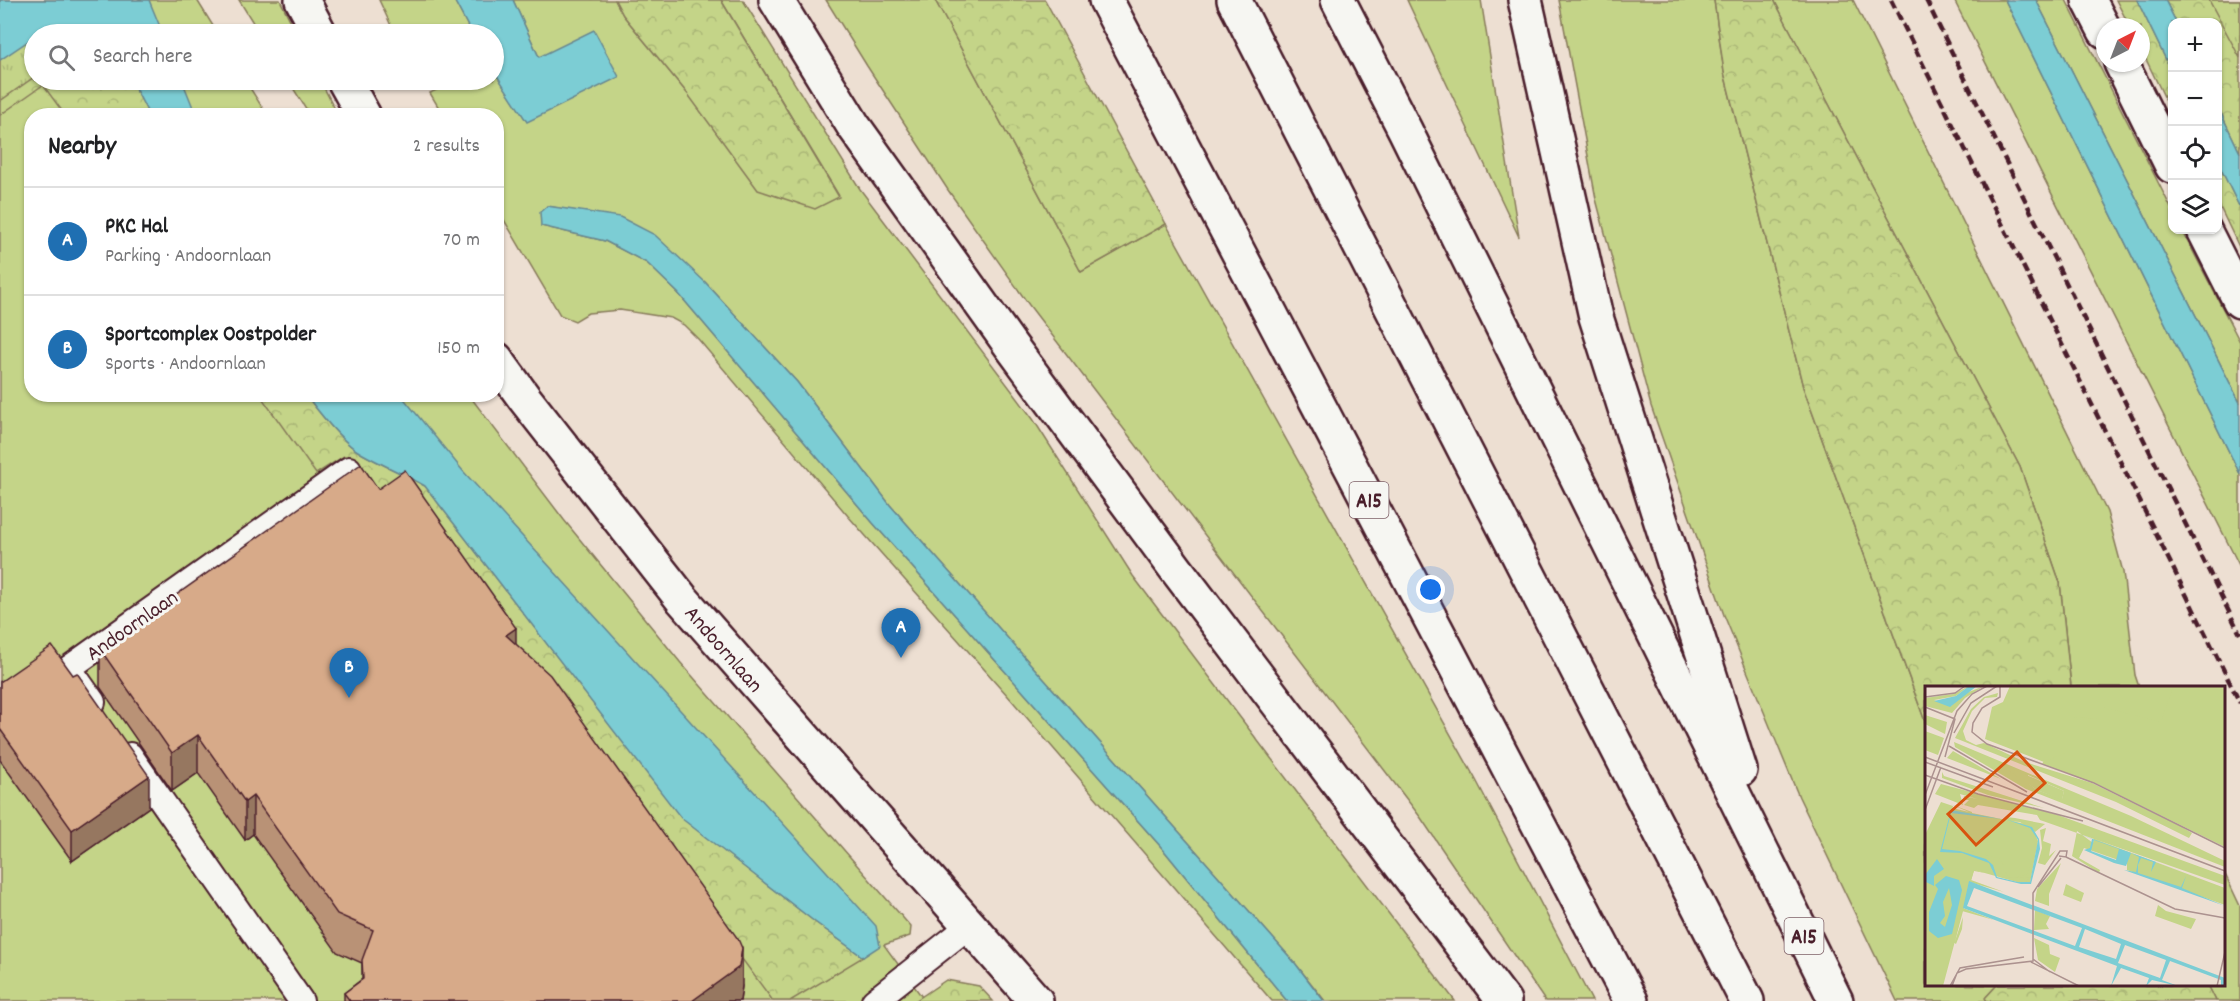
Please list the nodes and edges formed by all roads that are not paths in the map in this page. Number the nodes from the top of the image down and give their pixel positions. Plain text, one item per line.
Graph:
1 (302, 0) edge
2 (776, 0) edge
3 (1106, 0) edge
4 (1234, 0) edge
5 (1338, 0) edge
6 (1525, 0) edge
7 (2089, 0) edge
8 (2098, 18) edge
9 (315, 24) edge
10 (2125, 72) edge
11 (350, 90) edge
12 (360, 108) edge
13 (2168, 158) edge
14 (2206, 234) edge
15 (2240, 301) edge
16 (504, 370) edge
17 (349, 470) edge
18 (103, 717) edge
19 (117, 736) edge
20 (1772, 872) junction
21 (969, 926) junction
22 (302, 1001) edge
23 (874, 1001) edge
24 (1036, 1001) edge
25 (1504, 1001) edge
26 (1631, 1001) edge
27 (1747, 1001) edge
28 (1836, 1001) edge

1 - 9 main road
2 - 25 main road
3 - 26 main road, A15
4 - 27 main road
5 - 20 main road, A15
6 - 20 main road, A15
7 - 8 main road
10 - 13 main road
11 - 12 main road
14 - 15 main road
16 - 21 main road, Andoornlaan
17 - 18 lane, Andoornlaan
19 - 22 lane
20 - 28 main road, A15
21 - 23 lane
21 - 24 main road, Andoornlaan

